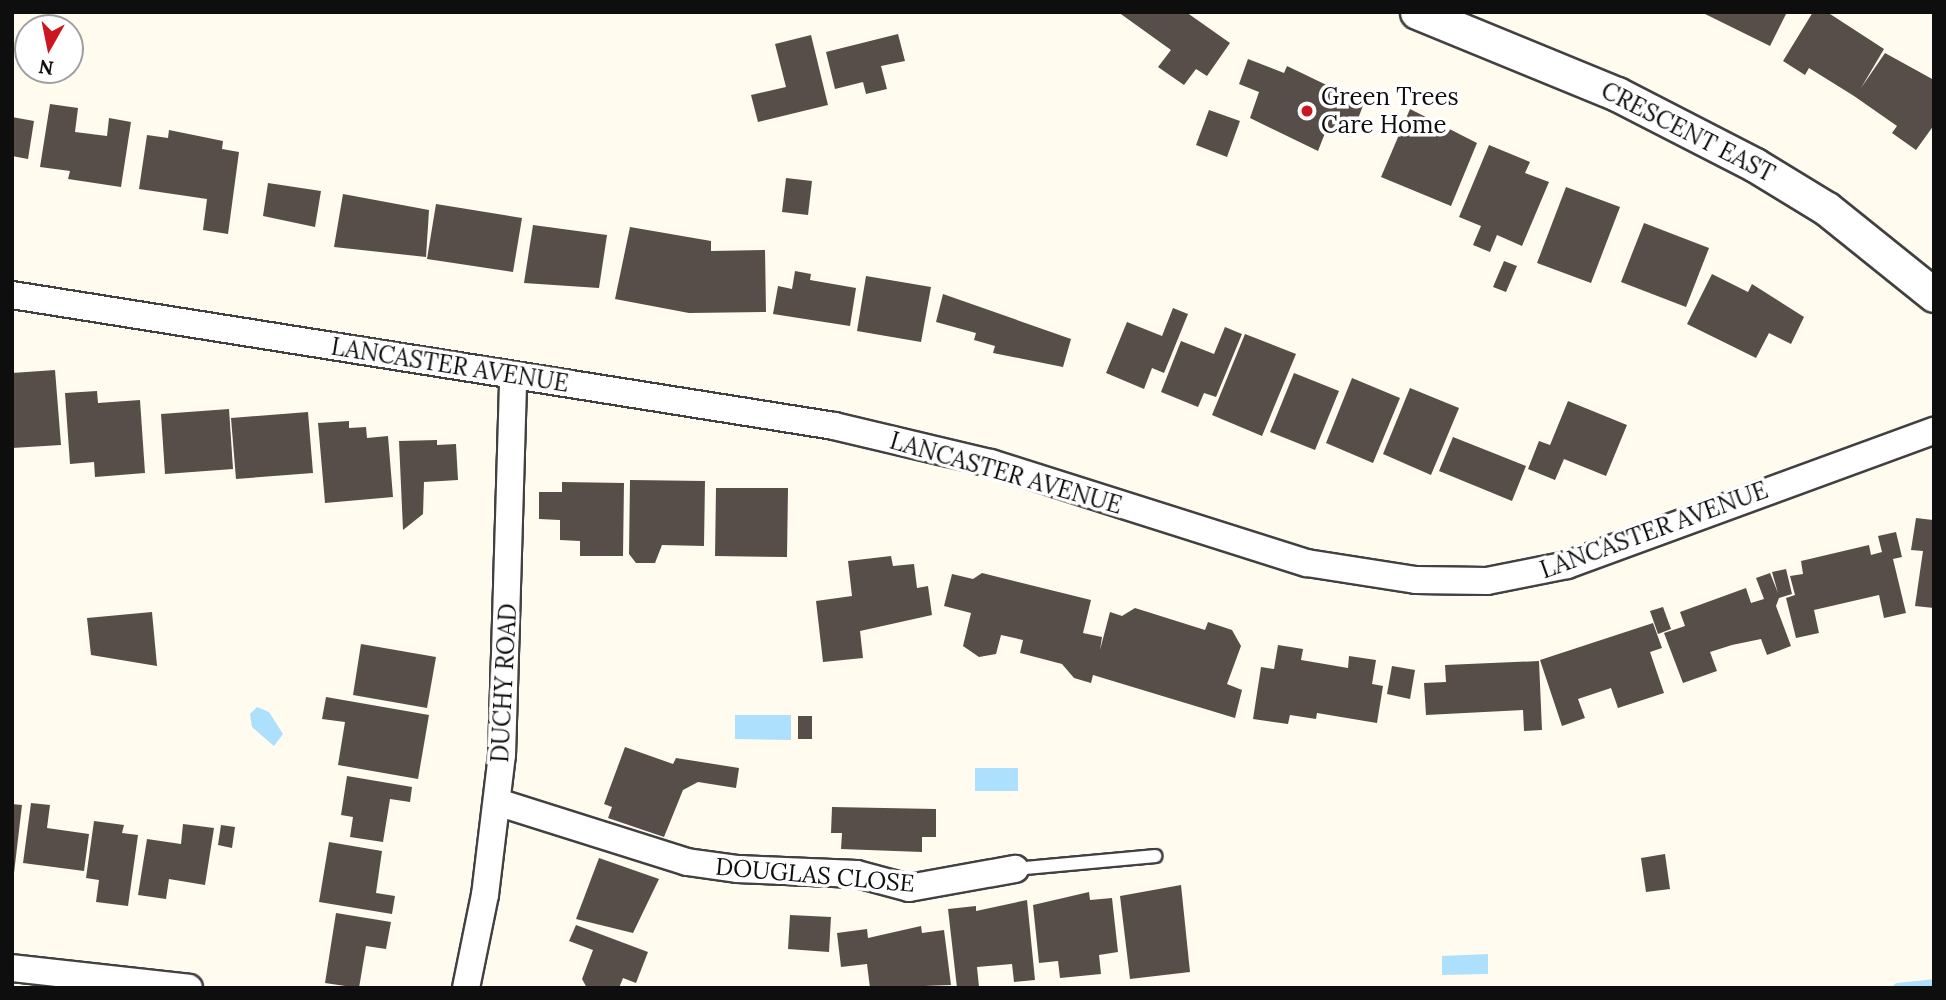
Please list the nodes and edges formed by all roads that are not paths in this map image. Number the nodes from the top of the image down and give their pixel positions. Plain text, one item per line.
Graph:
1 (1418, 12) edge
2 (12, 295) edge
3 (1934, 295) edge
4 (513, 375) junction
5 (1934, 431) edge
6 (497, 802) junction
7 (1155, 856) dead end
8 (1014, 869) joint
9 (12, 968) edge
10 (189, 988) edge
11 (466, 988) edge

1 - 3 street, CRESCENT EAST
2 - 4 street, LANCASTER AVENUE
4 - 5 street, LANCASTER AVENUE
4 - 6 street, DUCHY ROAD
6 - 8 street, DOUGLAS CLOSE
6 - 11 street, DUCHY ROAD
7 - 8 lane
9 - 10 street

